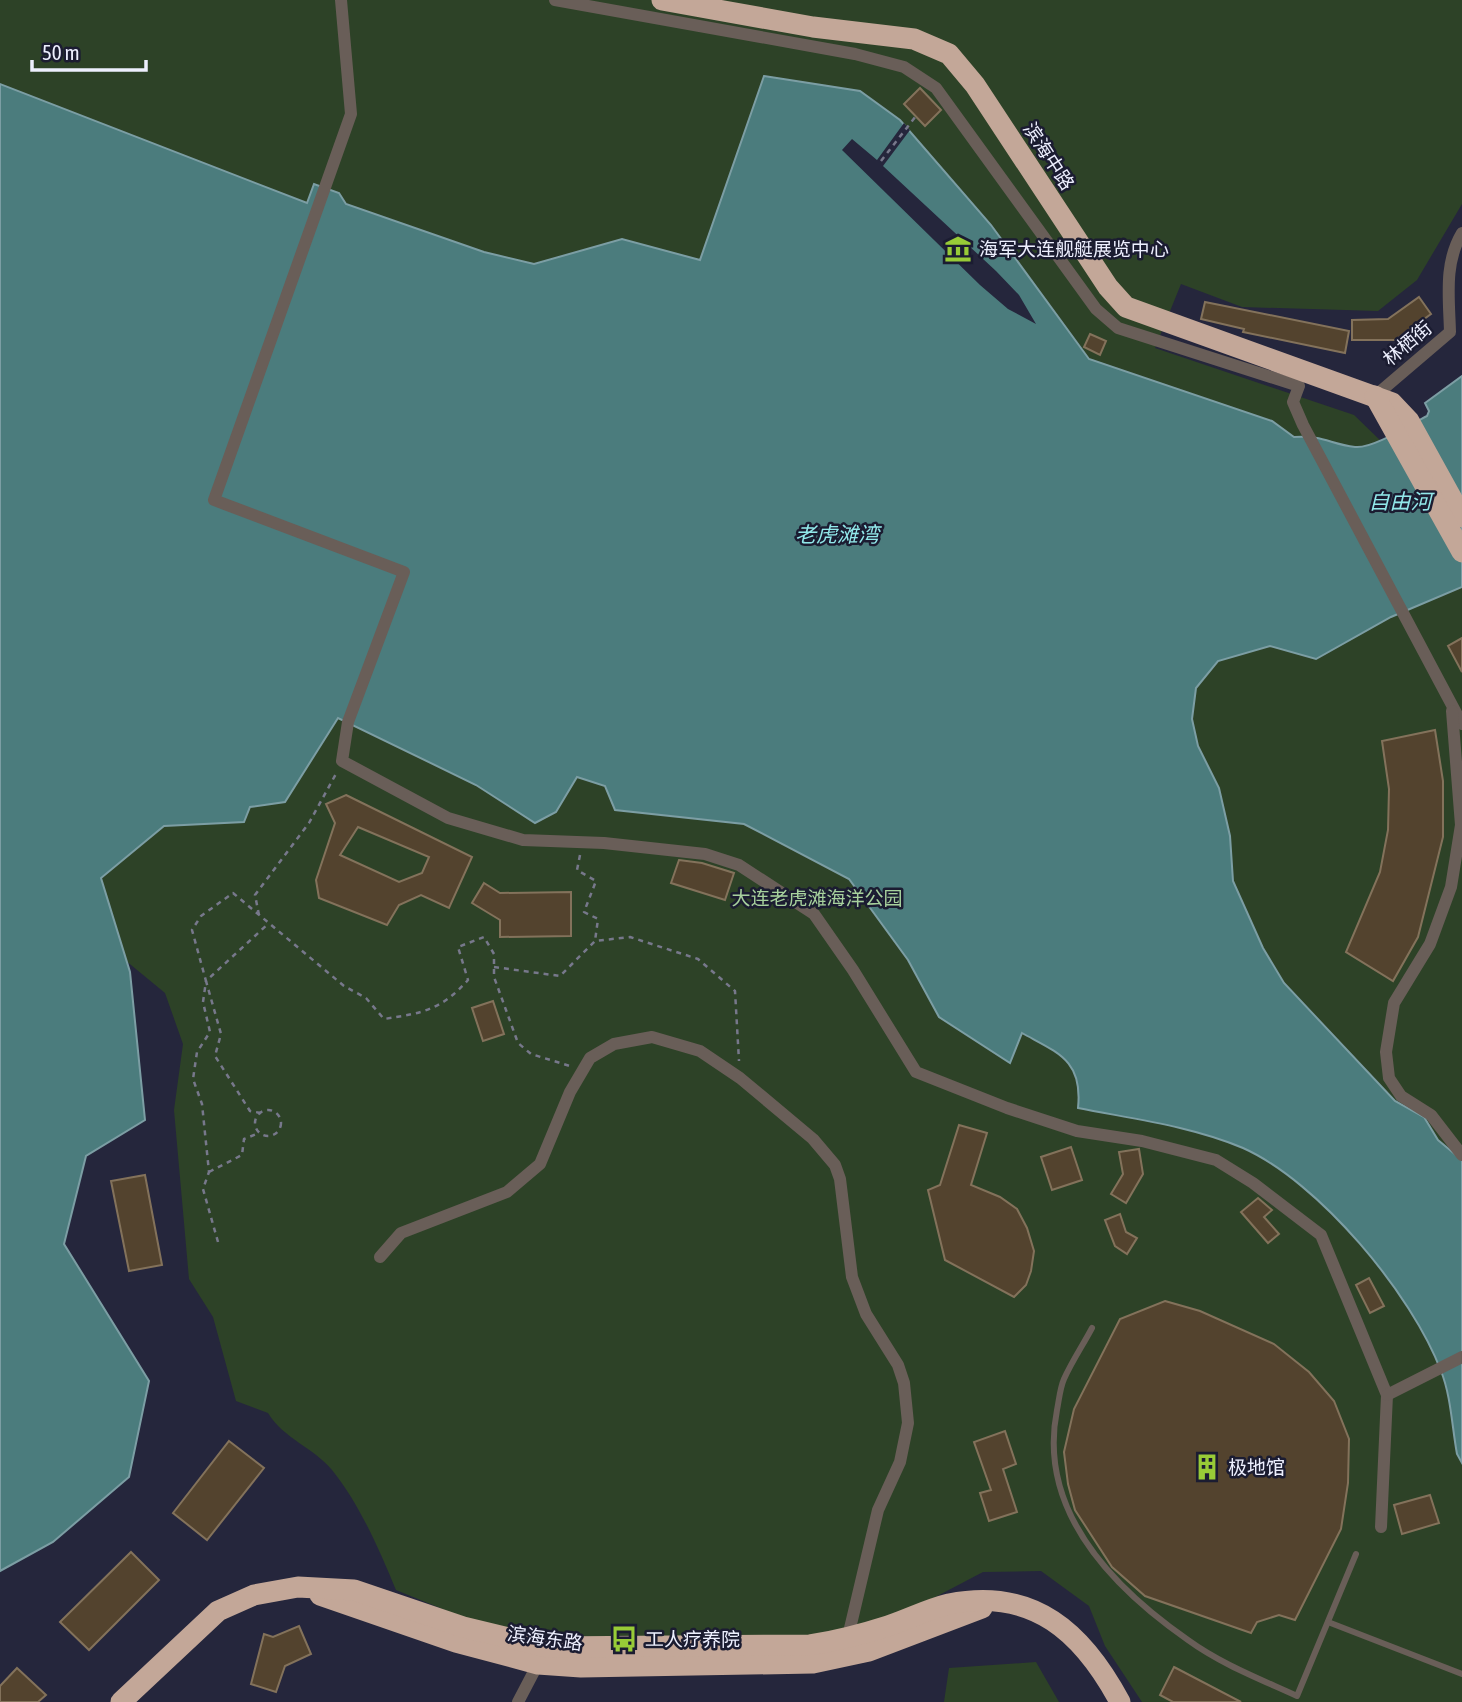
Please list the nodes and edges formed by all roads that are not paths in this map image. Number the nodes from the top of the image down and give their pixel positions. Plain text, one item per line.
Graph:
1 (341, 0) edge
2 (555, 0) edge
3 (662, 0) edge
4 (1462, 233) edge
5 (1375, 396) junction
6 (1401, 425) junction
7 (1462, 517) edge
8 (1462, 552) edge
9 (1451, 703) junction
10 (1462, 724) edge
11 (1462, 1155) edge
12 (380, 1256) dead end
13 (1092, 1328) dead end
14 (1462, 1357) edge
15 (1387, 1395) junction
16 (1381, 1527) dead end
17 (1356, 1554) dead end
18 (1328, 1622) junction
19 (846, 1648) junction
20 (542, 1656) junction
21 (1462, 1674) edge
22 (121, 1702) edge
23 (518, 1702) edge
24 (1121, 1702) edge

1 - 15 street
2 - 9 street
3 - 5 highway, 滨海中路
4 - 5 street, 林栖街
5 - 6 highway, 滨海中路
6 - 7 highway, 滨海中路
6 - 8 highway, 滨海中路
9 - 10 street
9 - 11 street
12 - 19 street
13 - 18 lane
14 - 15 street
15 - 16 street
17 - 18 lane
18 - 21 lane
19 - 20 highway, 滨海东路
19 - 24 highway, 滨海东路
20 - 22 highway, 滨海东路
20 - 23 street

